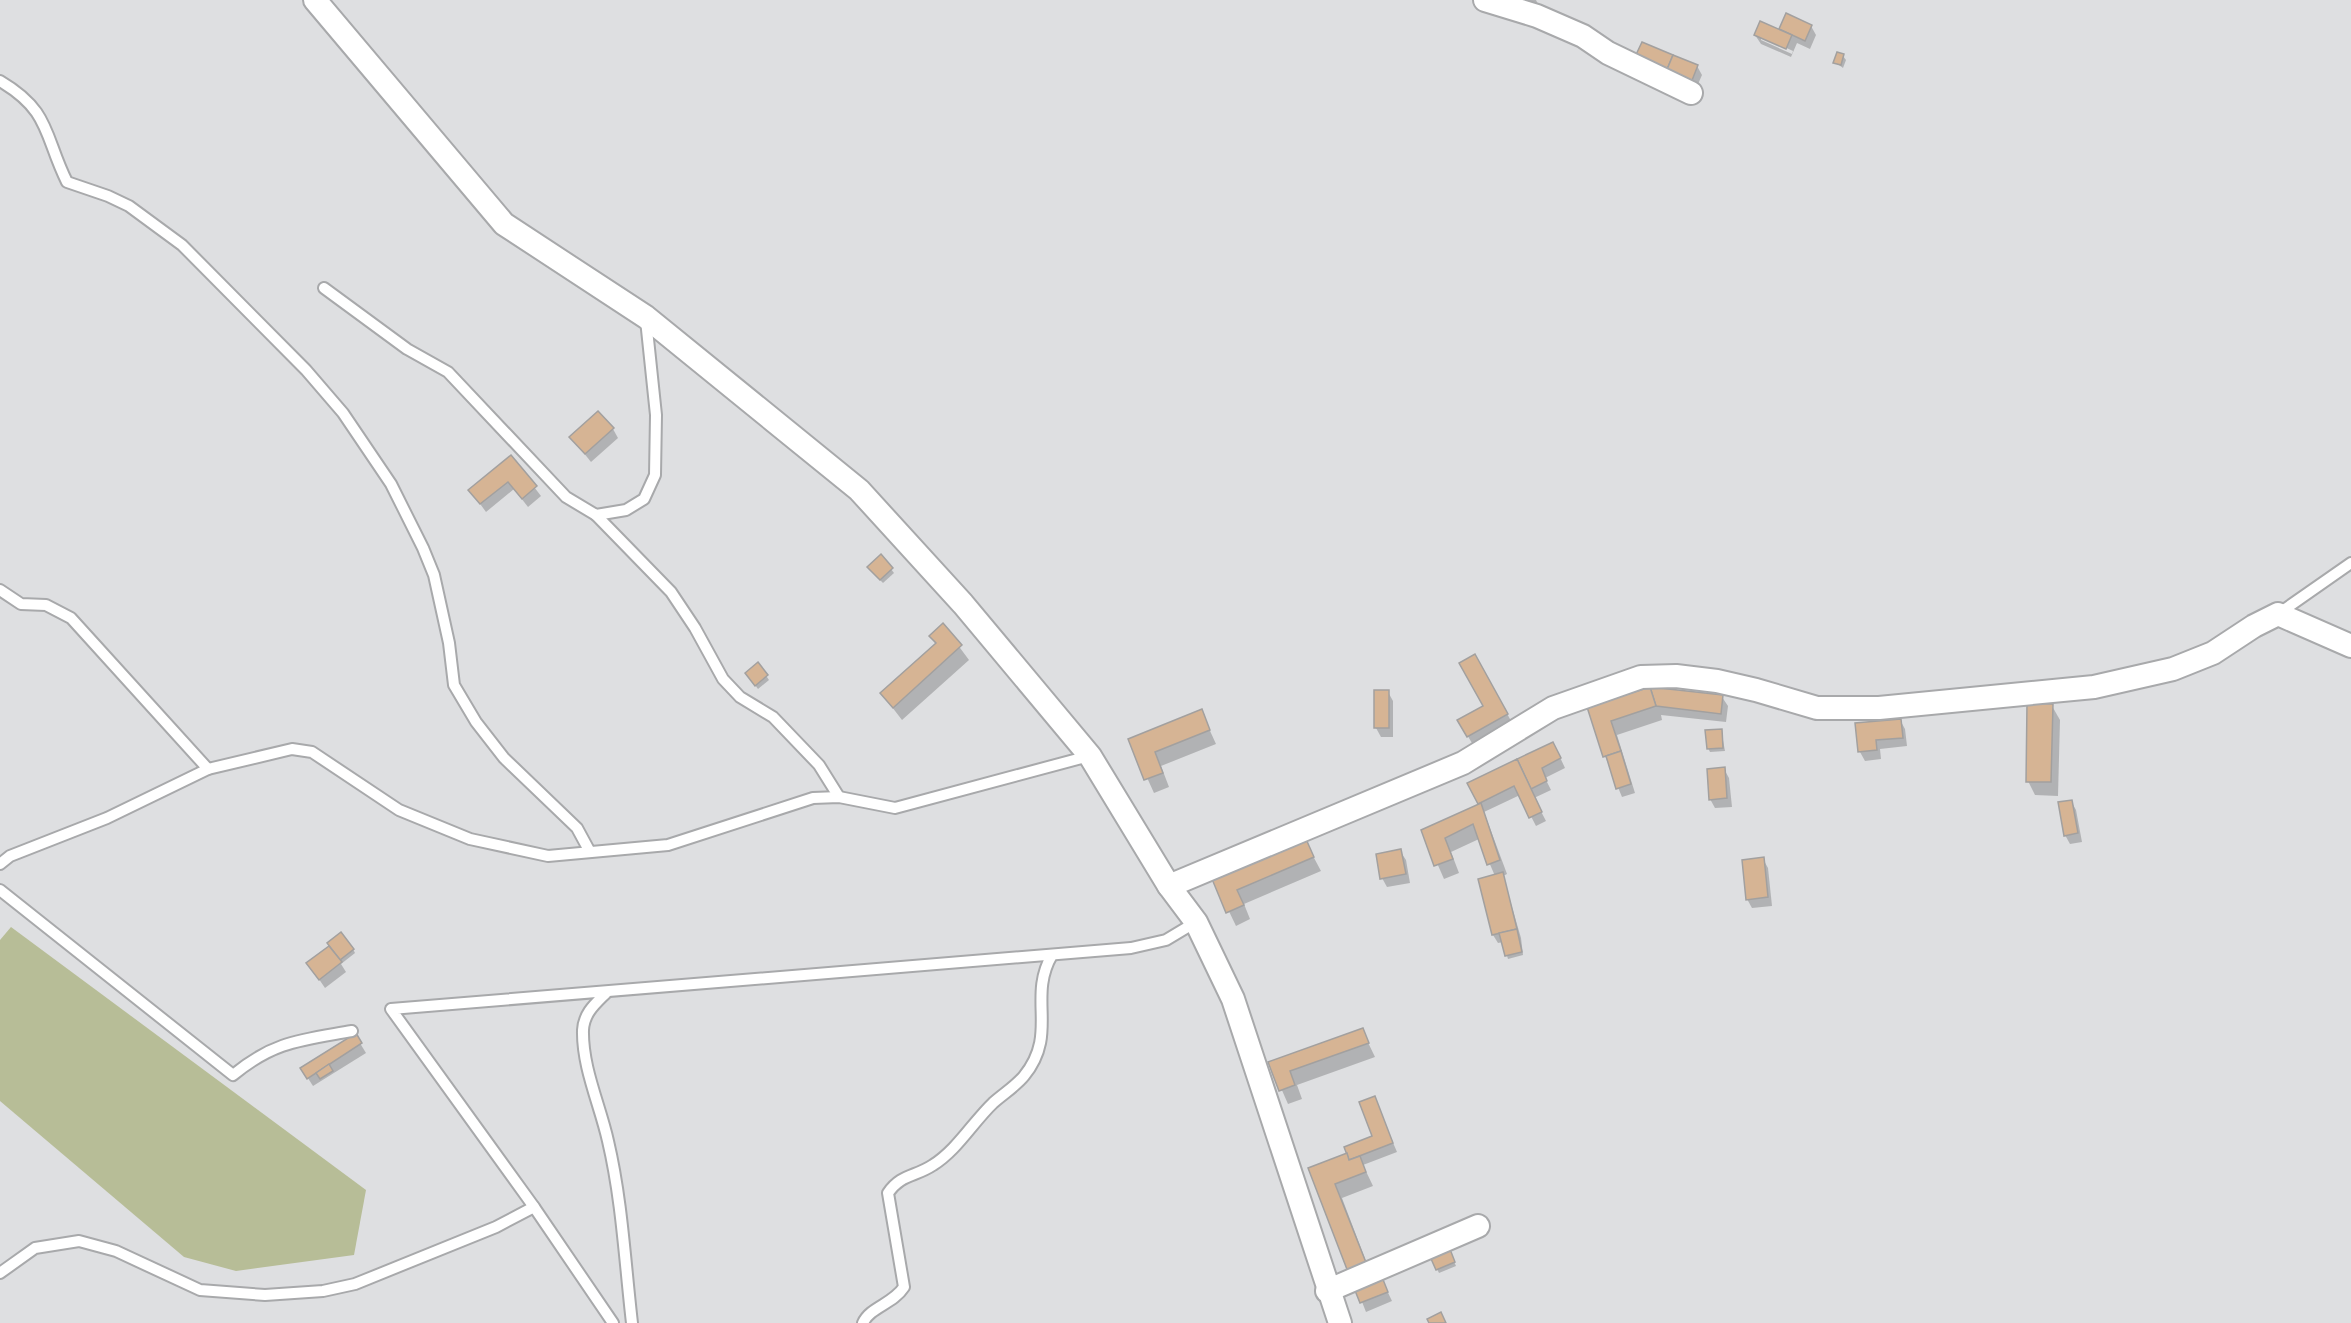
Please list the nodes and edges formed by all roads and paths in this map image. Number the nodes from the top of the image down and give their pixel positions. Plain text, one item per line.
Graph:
1 (315, 0) edge
2 (1485, 0) edge
3 (0, 81) edge
4 (1691, 93) dead end
5 (324, 288) dead end
6 (646, 317) junction
7 (596, 515) junction
8 (2351, 563) edge
9 (0, 590) edge
10 (2278, 614) junction
11 (2351, 646) edge
12 (1090, 756) junction
13 (208, 770) junction
14 (839, 797) junction
15 (590, 852) junction
16 (0, 864) edge
17 (1169, 886) junction
18 (0, 890) edge
19 (1196, 922) junction
20 (1052, 955) junction
21 (606, 993) junction
22 (352, 1031) dead end
23 (534, 1207) junction
24 (1478, 1226) dead end
25 (0, 1273) edge
26 (1327, 1291) junction
27 (613, 1323) edge
28 (632, 1323) edge
29 (863, 1323) edge
30 (1340, 1323) edge

1 - 6 street
2 - 4 street
3 - 15 lane
5 - 7 lane
6 - 7 lane
6 - 12 street
7 - 14 lane
8 - 10 lane
9 - 13 lane
10 - 11 street
10 - 17 street
12 - 14 lane
12 - 17 street
13 - 15 lane
13 - 16 lane
14 - 15 lane
17 - 19 street
18 - 22 lane
19 - 20 lane
19 - 26 street
20 - 21 lane
20 - 29 lane
21 - 23 lane
21 - 28 lane
23 - 25 lane
23 - 27 lane
24 - 26 street
26 - 30 street

